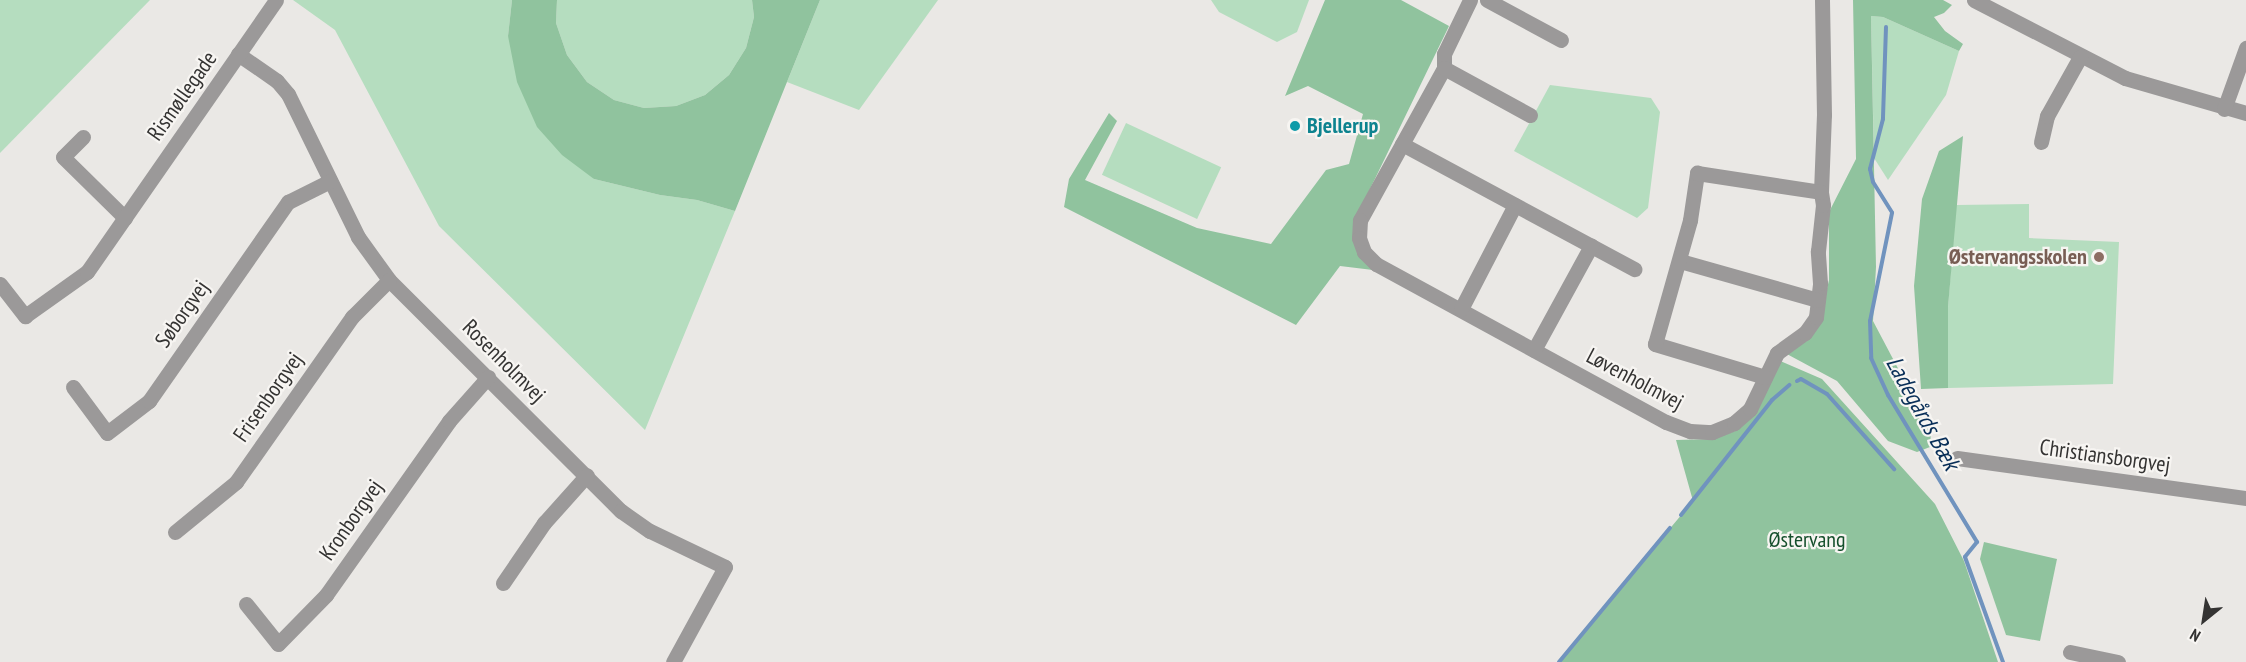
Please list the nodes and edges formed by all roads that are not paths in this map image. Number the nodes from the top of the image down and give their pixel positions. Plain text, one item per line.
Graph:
1 (276, 0) edge
2 (1470, 0) edge
3 (1487, 0) edge
4 (1822, 0) edge
5 (1974, 0) edge
6 (1561, 40) dead end
7 (2246, 48) edge
8 (238, 54) junction
9 (2080, 57) junction
10 (1444, 68) junction
11 (2224, 109) junction
12 (2246, 113) edge
13 (1530, 115) dead end
14 (83, 137) dead end
15 (2041, 142) dead end
16 (1402, 144) junction
17 (330, 181) junction
18 (1821, 192) junction
19 (1515, 206) junction
20 (125, 218) junction
21 (1591, 246) junction
22 (1680, 261) junction
23 (1634, 269) dead end
24 (389, 280) junction
25 (0, 284) edge
26 (1818, 300) junction
27 (1461, 309) junction
28 (1534, 350) junction
29 (488, 377) junction
30 (1765, 377) junction
31 (73, 387) dead end
32 (1957, 458) dead end
33 (587, 475) junction
34 (2246, 498) edge
35 (175, 532) dead end
36 (503, 583) dead end
37 (246, 604) dead end
38 (2070, 652) dead end
39 (673, 662) edge
40 (2118, 662) edge

1 - 8 street, Rismøllegade
2 - 10 street, Løvenholmvej
3 - 6 street
4 - 18 street, Løvenholmvej
5 - 9 street
7 - 11 street
8 - 17 street, Rosenholmvej
8 - 20 street, Rismøllegade
9 - 11 street
9 - 15 street
10 - 13 street
10 - 16 street, Løvenholmvej
11 - 12 street
14 - 20 street
16 - 19 street
16 - 27 street, Løvenholmvej
17 - 24 street, Rosenholmvej
17 - 31 street, Søborgvej
18 - 22 street, Løvenholmvej
18 - 26 street, Løvenholmvej
19 - 21 street
19 - 27 street
20 - 25 street, Rismøllegade
21 - 23 street
21 - 28 street
22 - 26 street
22 - 30 street, Løvenholmvej
24 - 29 street, Rosenholmvej
24 - 35 street, Frisenborgvej
26 - 30 street, Løvenholmvej
27 - 28 street, Løvenholmvej
28 - 30 street, Løvenholmvej
29 - 33 street, Rosenholmvej
29 - 37 street, Kronborgvej
32 - 34 street, Christiansborgvej
33 - 36 street
33 - 39 street, Rosenholmvej
38 - 40 street

